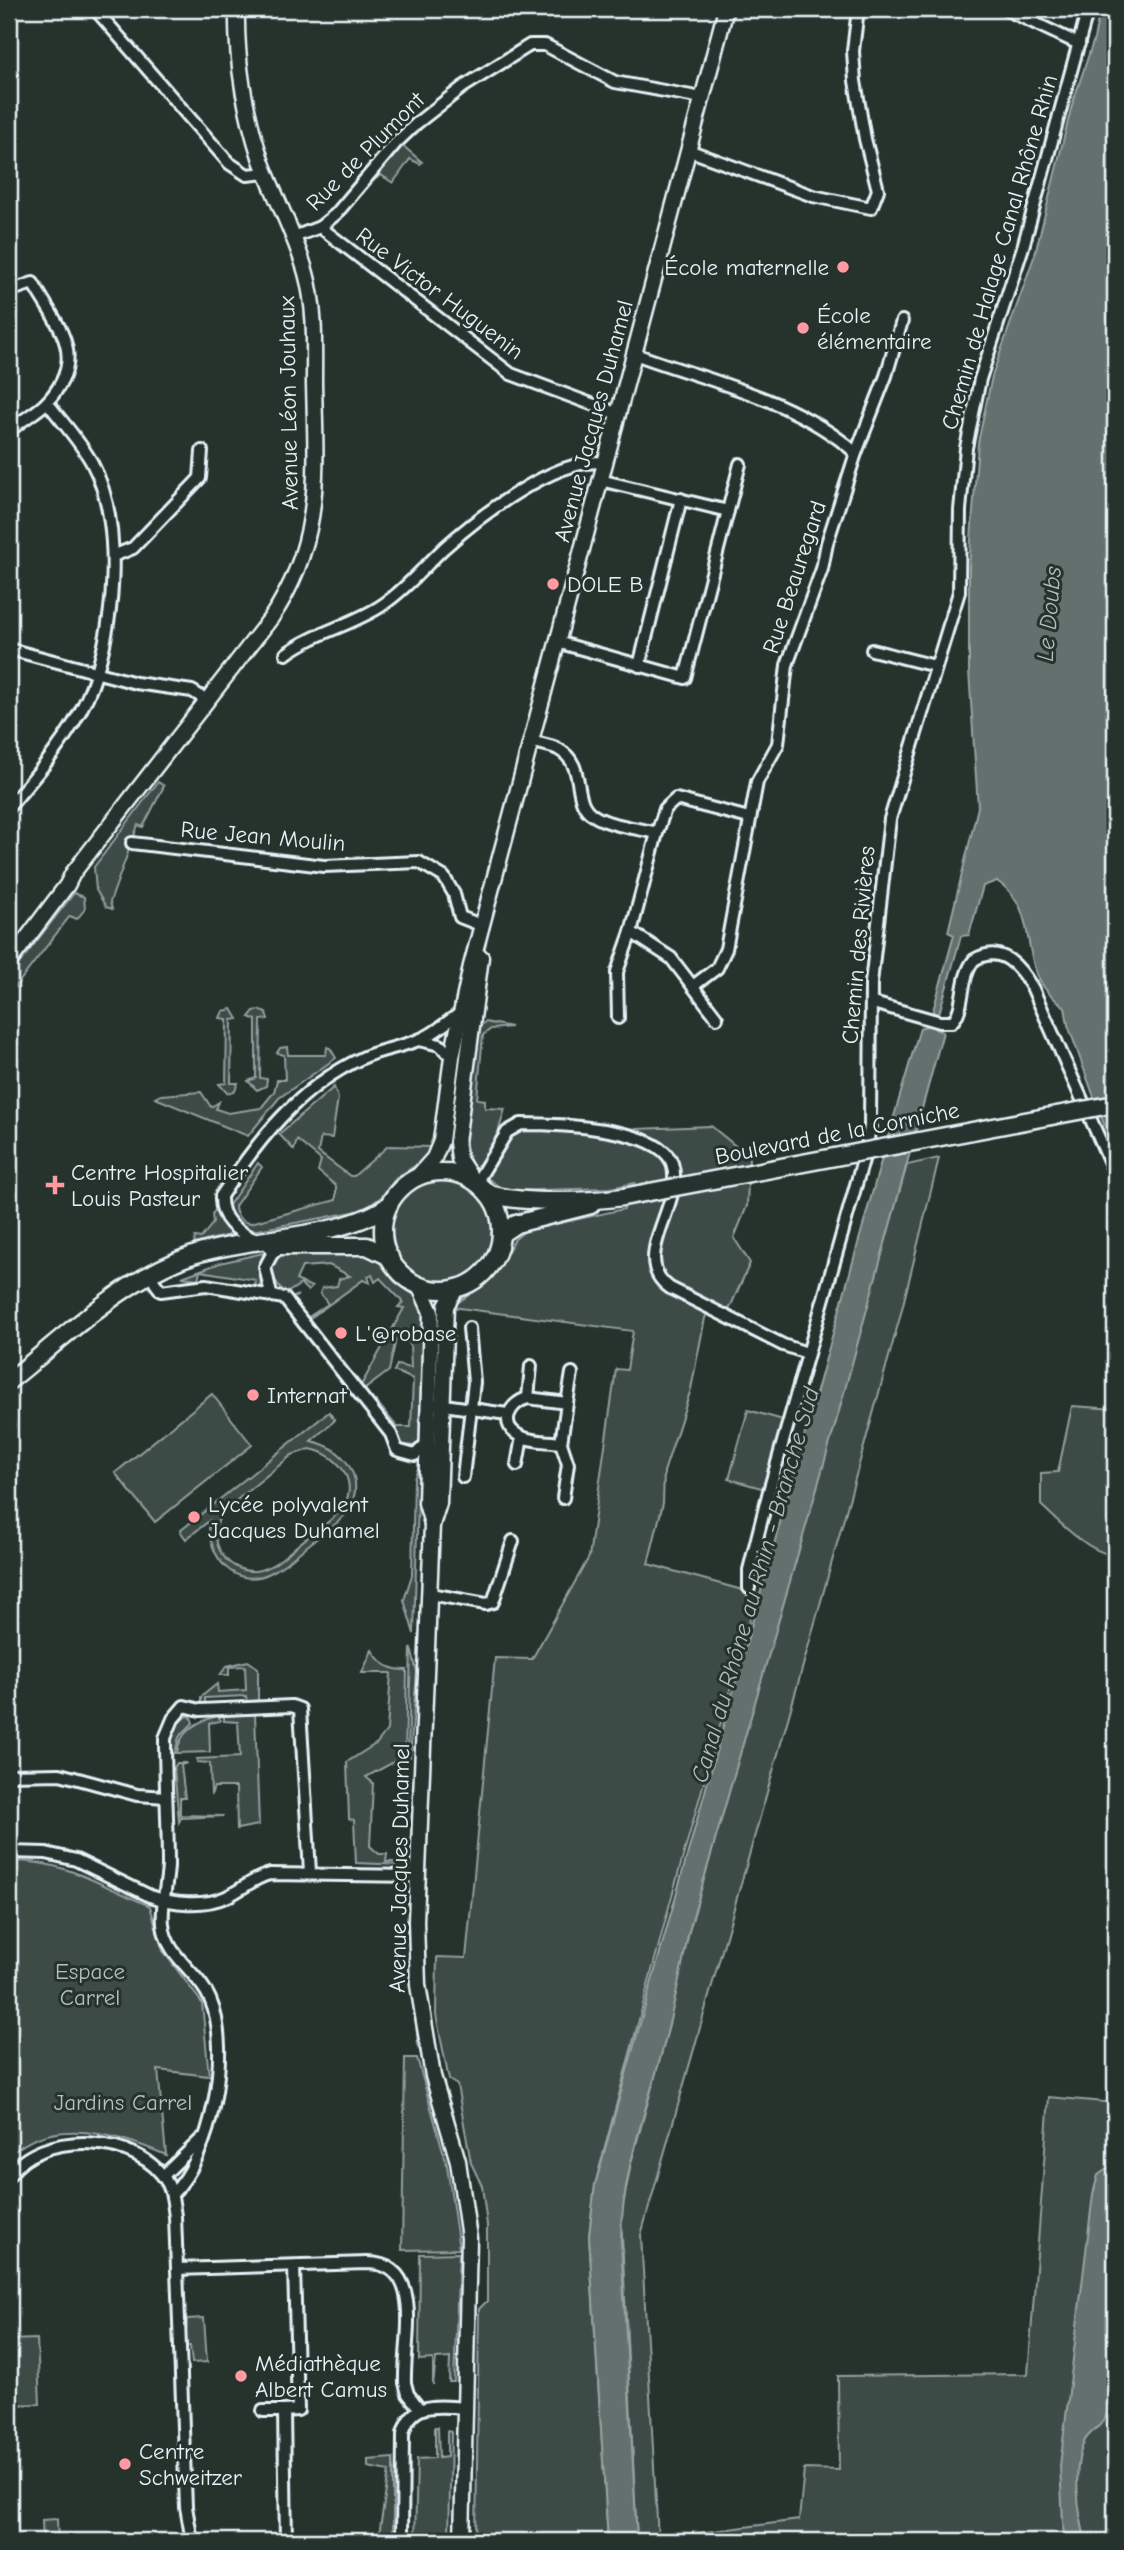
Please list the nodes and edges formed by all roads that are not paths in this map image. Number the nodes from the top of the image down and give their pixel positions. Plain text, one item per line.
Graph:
1 (95, 9) edge
2 (237, 9) edge
3 (726, 9) edge
4 (858, 9) edge
5 (1005, 9) edge
6 (1088, 9) edge
7 (1079, 44) junction
8 (702, 98) junction
9 (688, 149) junction
10 (267, 173) junction
11 (320, 227) junction
12 (294, 237) junction
13 (9, 290) edge
14 (902, 321) dead end
15 (635, 354) junction
16 (47, 402) junction
17 (618, 414) junction
18 (9, 432) edge
19 (202, 451) dead end
20 (856, 453) junction
21 (605, 463) junction
22 (740, 464) dead end
23 (600, 480) junction
24 (681, 499) junction
25 (728, 511) junction
26 (113, 556) junction
27 (959, 592) joint
28 (557, 642) junction
29 (9, 649) edge
30 (872, 650) dead end
31 (286, 654) dead end
32 (639, 666) junction
33 (935, 666) junction
34 (95, 673) junction
35 (208, 701) junction
36 (531, 741) junction
37 (9, 807) edge
38 (749, 818) junction
39 (657, 833) junction
40 (132, 844) dead end
41 (73, 873) junction
42 (483, 926) junction
43 (631, 932) junction
44 (9, 946) edge
45 (9, 962) edge
46 (693, 986) junction
47 (873, 1003) junction
48 (467, 1012) junction
49 (618, 1018) dead end
50 (717, 1018) dead end
51 (419, 1040) junction
52 (452, 1057) junction
53 (1115, 1104) edge
54 (1115, 1174) edge
55 (417, 1177) junction
56 (479, 1186) junction
57 (618, 1197) junction
58 (389, 1205) junction
59 (501, 1234) junction
60 (256, 1240) junction
61 (282, 1245) junction
62 (390, 1257) junction
63 (155, 1283) junction
64 (419, 1285) junction
65 (457, 1287) junction
66 (271, 1294) junction
67 (469, 1328) dead end
68 (807, 1353) junction
69 (531, 1366) dead end
70 (572, 1373) dead end
71 (9, 1381) edge
72 (9, 1393) edge
73 (528, 1398) junction
74 (567, 1403) junction
75 (436, 1404) junction
76 (470, 1408) junction
77 (507, 1414) junction
78 (522, 1437) junction
79 (429, 1441) junction
80 (561, 1443) junction
81 (517, 1465) dead end
82 (463, 1477) dead end
83 (563, 1498) dead end
84 (432, 1525) junction
85 (513, 1541) dead end
86 (749, 1588) dead end
87 (430, 1594) junction
88 (9, 1775) edge
89 (166, 1797) junction
90 (9, 1852) edge
91 (310, 1872) junction
92 (419, 1876) junction
93 (164, 1901) junction
94 (205, 2136) junction
95 (9, 2176) edge
96 (163, 2176) junction
97 (172, 2194) junction
98 (294, 2267) junction
99 (177, 2269) junction
100 (419, 2408) junction
101 (465, 2408) junction
102 (263, 2411) dead end
103 (284, 2411) junction
104 (192, 2541) edge
105 (286, 2541) edge
106 (402, 2541) edge
107 (462, 2541) edge

1 - 10 street
2 - 10 main road, Avenue Léon Jouhaux
3 - 8 main road, Avenue Jacques Duhamel
4 - 9 street
5 - 7 street
6 - 7 street, Chemin de Halage Canal Rhône Rhin
7 - 27 street, Chemin de Halage Canal Rhône Rhin
8 - 9 main road, Avenue Jacques Duhamel
8 - 11 street, Rue de Plumont
9 - 15 main road, Avenue Jacques Duhamel
10 - 12 main road, Avenue Léon Jouhaux
11 - 12 street, Rue de Plumont
11 - 17 street, Rue Victor Huguenin
12 - 35 main road, Avenue Léon Jouhaux
13 - 16 street
14 - 20 street, Rue Beauregard
15 - 17 main road, Avenue Jacques Duhamel
15 - 20 street
16 - 18 street
16 - 26 street
17 - 21 main road, Avenue Jacques Duhamel
19 - 26 street
20 - 38 street, Rue Beauregard
21 - 23 main road, Avenue Jacques Duhamel
21 - 31 street
22 - 25 street
23 - 24 street
23 - 28 main road, Avenue Jacques Duhamel
24 - 25 street
24 - 32 street
25 - 32 street
26 - 34 street
27 - 33 street, Chemin des Rivières
28 - 32 street
28 - 36 main road, Avenue Jacques Duhamel
29 - 34 street
30 - 33 street
33 - 47 street, Chemin des Rivières
34 - 35 street
34 - 37 street
35 - 41 main road, Avenue Léon Jouhaux
36 - 39 street
36 - 42 main road, Avenue Jacques Duhamel
38 - 39 street
38 - 46 street, Rue Beauregard
39 - 43 street
40 - 42 street, Rue Jean Moulin
41 - 44 main road
41 - 45 main road, Avenue Léon Jouhaux
42 - 48 main road, Avenue Jacques Duhamel
43 - 46 street
43 - 49 street
46 - 50 street
47 - 54 street
47 - 68 street, Chemin des Rivières
48 - 51 street
48 - 52 main road, Avenue Jacques Duhamel
48 - 56 main road, Avenue Jacques Duhamel
51 - 52 street
51 - 60 street
52 - 55 main road, Avenue Jacques Duhamel
53 - 57 main road, Boulevard de la Corniche, bridge
55 - 56 main road
55 - 58 main road
56 - 57 main road, Boulevard de la Corniche
56 - 59 main road
56 - 68 street
57 - 59 main road, Boulevard de la Corniche
58 - 60 main road
58 - 62 main road
59 - 65 main road
60 - 71 main road
61 - 62 main road
61 - 63 main road
61 - 66 street
62 - 64 main road
63 - 66 street
63 - 72 main road
64 - 65 main road
64 - 75 main road, Avenue Jacques Duhamel
65 - 75 main road, Avenue Jacques Duhamel
66 - 79 street
67 - 76 street
68 - 86 street, Chemin des Rivières
69 - 73 street
70 - 74 street
73 - 74 street
73 - 77 street
74 - 80 street
75 - 76 street
75 - 79 main road, Avenue Jacques Duhamel
75 - 84 main road, Avenue Jacques Duhamel
76 - 77 street
76 - 82 street
77 - 78 street
78 - 80 street
78 - 81 street
79 - 84 main road, Avenue Jacques Duhamel
80 - 83 street
84 - 87 main road, Avenue Jacques Duhamel
85 - 87 street
87 - 92 main road, Avenue Jacques Duhamel
88 - 89 street
89 - 91 street
89 - 93 street
90 - 93 street
91 - 92 street
91 - 93 street
92 - 101 main road, Avenue Jacques Duhamel
93 - 94 street
94 - 96 street
94 - 97 street
95 - 96 street
96 - 97 street
97 - 99 street
98 - 99 street
98 - 100 street
98 - 103 street
99 - 104 street
100 - 101 street
100 - 106 street
101 - 107 main road, Avenue Jacques Duhamel
102 - 103 street
103 - 105 street

